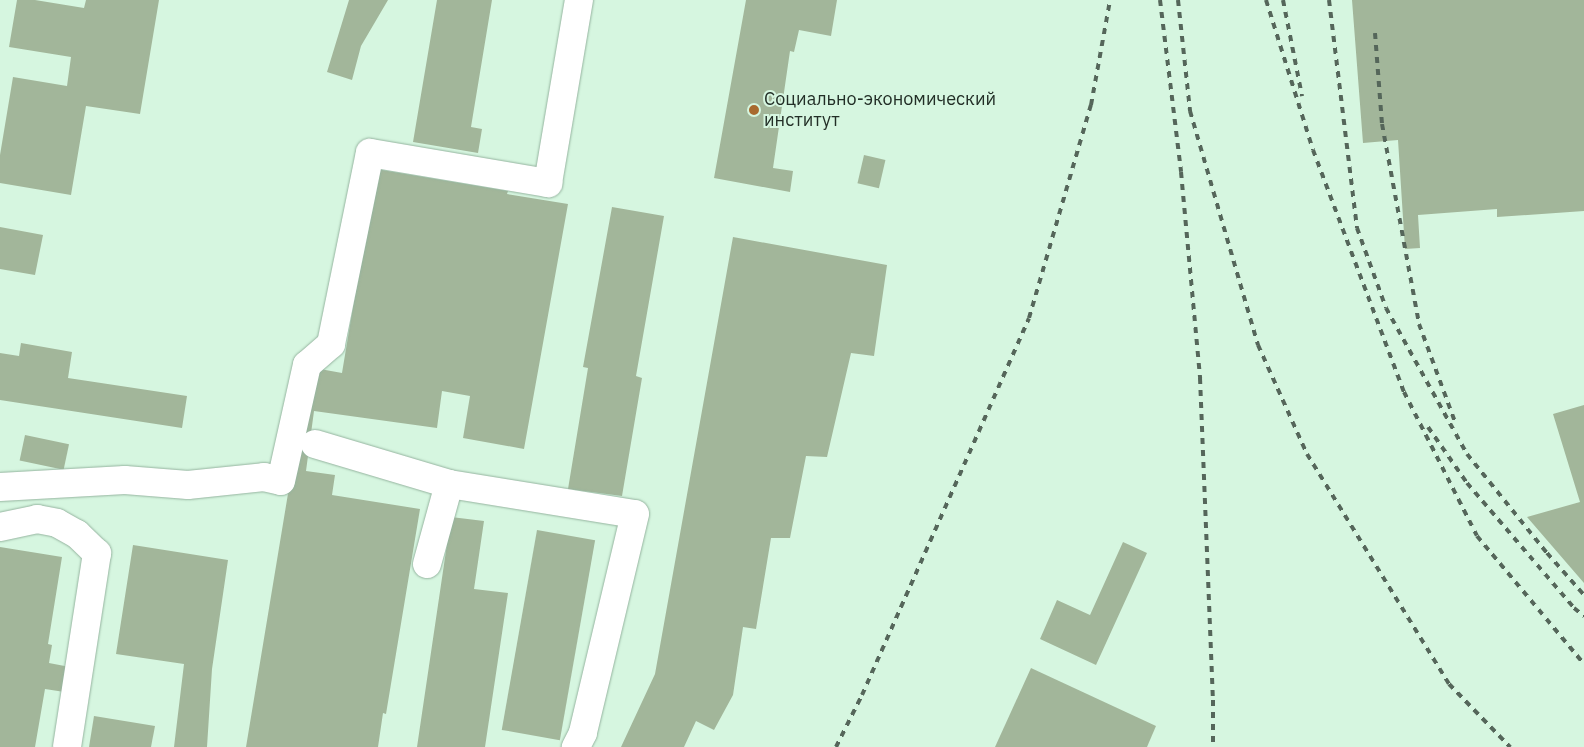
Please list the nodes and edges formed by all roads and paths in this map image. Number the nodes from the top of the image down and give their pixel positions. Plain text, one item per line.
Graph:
1 (579, 0) edge
2 (315, 444) dead end
3 (449, 484) junction
4 (0, 487) edge
5 (0, 526) edge
6 (428, 564) dead end
7 (67, 747) edge
8 (576, 747) edge

1 - 4 lane
2 - 3 lane
3 - 6 lane
3 - 8 lane
5 - 7 lane

